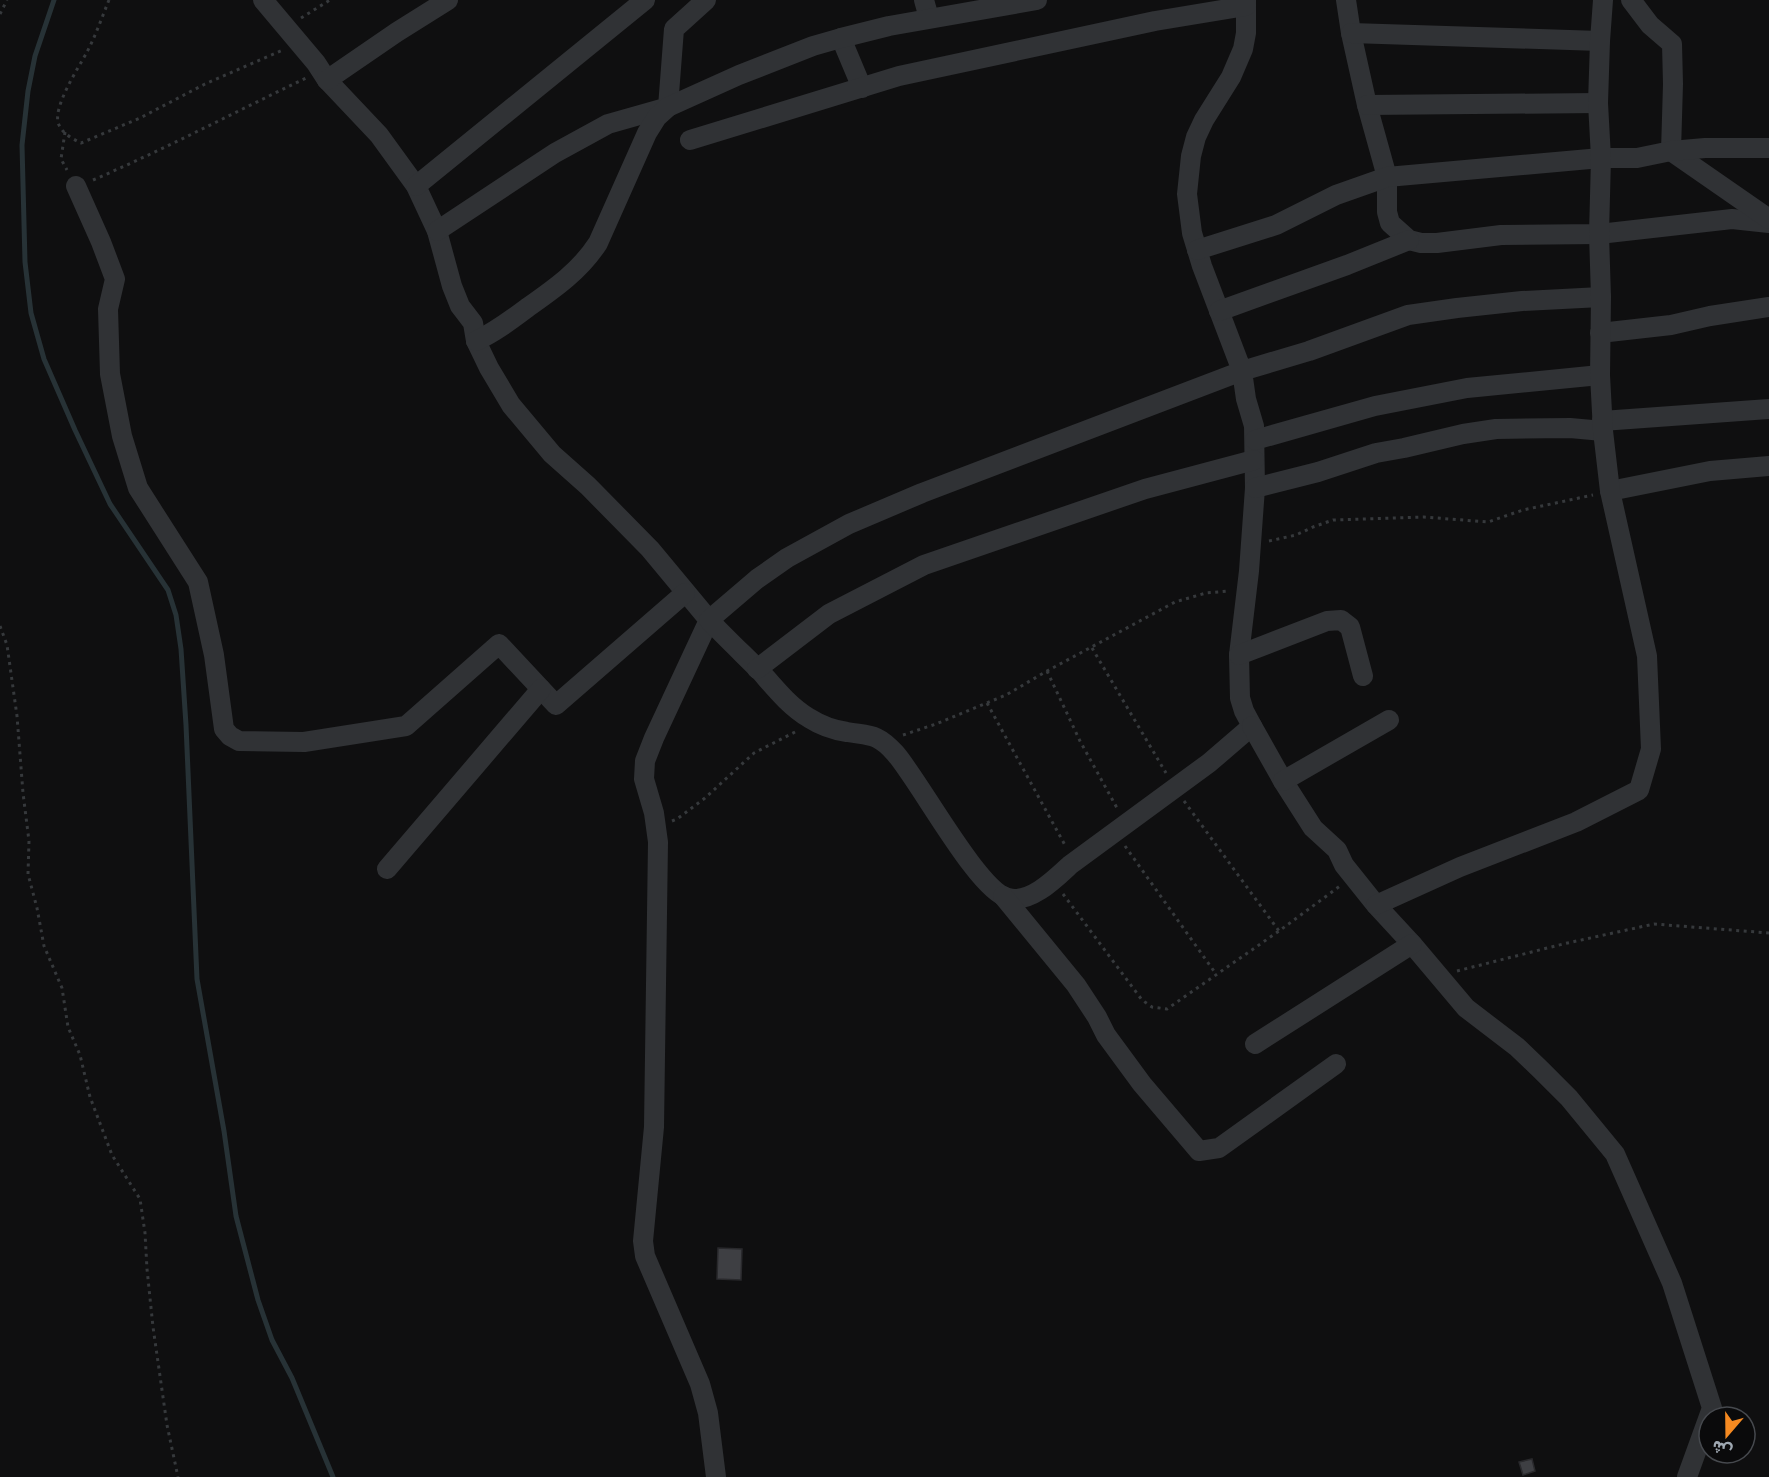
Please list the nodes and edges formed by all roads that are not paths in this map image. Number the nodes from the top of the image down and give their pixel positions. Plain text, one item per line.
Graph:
1 (263, 0) edge
2 (448, 0) edge
3 (645, 0) edge
4 (706, 0) edge
5 (1037, 0) edge
6 (1346, 0) edge
7 (1603, 0) edge
8 (1631, 0) edge
9 (1246, 3) edge
10 (926, 9) edge
11 (1352, 33) junction
12 (841, 38) junction
13 (1600, 41) junction
14 (325, 76) junction
15 (862, 88) junction
16 (1599, 103) junction
17 (1367, 105) junction
18 (668, 107) junction
19 (690, 140) dead end
20 (1769, 148) edge
21 (1671, 151) junction
22 (1601, 158) junction
23 (1387, 177) junction
24 (76, 186) road end
25 (416, 186) junction
26 (1769, 221) edge
27 (437, 231) junction
28 (1599, 234) junction
29 (1409, 240) junction
30 (1197, 250) junction
31 (1601, 297) junction
32 (1769, 307) edge
33 (1219, 311) junction
34 (1600, 333) junction
35 (476, 341) junction
36 (1242, 371) junction
37 (1600, 375) junction
38 (1769, 409) edge
39 (1602, 426) junction
40 (1255, 440) junction
41 (1254, 460) junction
42 (1769, 466) edge
43 (1255, 488) junction
44 (1610, 491) junction
45 (685, 592) junction
46 (709, 620) junction
47 (1239, 655) junction
48 (758, 669) junction
49 (1363, 676) dead end
50 (541, 689) junction
51 (1389, 720) dead end
52 (1252, 726) junction
53 (1282, 781) junction
54 (387, 868) dead end
55 (1003, 896) junction
56 (1376, 905) junction
57 (1412, 944) junction
58 (1255, 1044) dead end
59 (1336, 1064) dead end
60 (716, 1477) edge
61 (1687, 1477) edge

1 - 14 street
2 - 14 street
3 - 25 street
4 - 18 street
5 - 10 street
6 - 11 street
7 - 13 street
8 - 21 street
9 - 15 street
9 - 30 street
10 - 12 street
11 - 13 street
11 - 17 street
12 - 15 street
12 - 18 street
13 - 16 street
14 - 25 street
15 - 19 street
16 - 17 street
16 - 22 street
17 - 23 street
18 - 27 street
18 - 35 street
20 - 21 street
21 - 22 street
21 - 26 street
22 - 23 street
22 - 28 street
23 - 29 street
23 - 30 street
24 - 50 street
25 - 27 street
26 - 28 street
27 - 35 street
28 - 29 street
28 - 31 street
29 - 33 street
30 - 33 street
31 - 34 street
31 - 36 street
32 - 34 street
33 - 36 street
34 - 37 street
35 - 45 street
36 - 40 street
36 - 46 street
37 - 39 street
37 - 40 street
38 - 39 street
39 - 43 street
39 - 44 street
40 - 41 street
41 - 43 street
41 - 48 street
42 - 44 street
43 - 47 street
44 - 56 street
45 - 46 street
45 - 50 street
46 - 48 street
46 - 60 street
47 - 49 street
47 - 52 street
48 - 55 street
50 - 54 street
51 - 53 street
52 - 53 street
52 - 55 street
53 - 56 street
55 - 59 street
56 - 57 street
57 - 58 street
57 - 61 street

